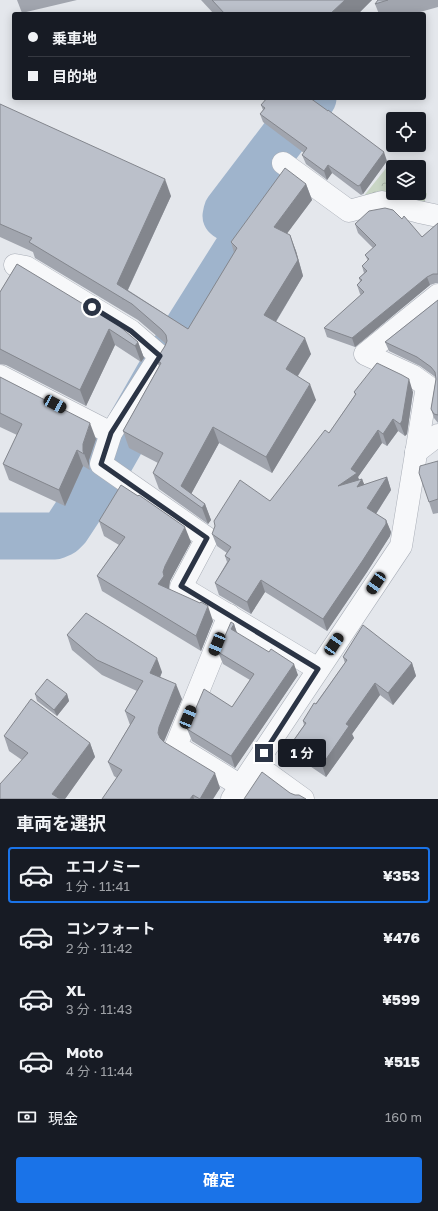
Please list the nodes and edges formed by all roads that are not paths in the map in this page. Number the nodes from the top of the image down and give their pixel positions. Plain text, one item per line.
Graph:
1 (283, 162) dead end
2 (438, 216) edge
3 (7, 268) edge
4 (438, 295) edge
5 (0, 376) edge
6 (111, 433) junction
7 (438, 435) edge
8 (416, 452) junction
9 (229, 615) junction
10 (318, 669) junction
11 (256, 765) junction
12 (236, 792) edge
13 (303, 799) edge

1 - 2 street
3 - 6 street
4 - 8 street
5 - 6 street
6 - 9 street
7 - 8 street
8 - 10 street
9 - 10 street
9 - 12 street
10 - 11 street
11 - 12 street
11 - 13 street

